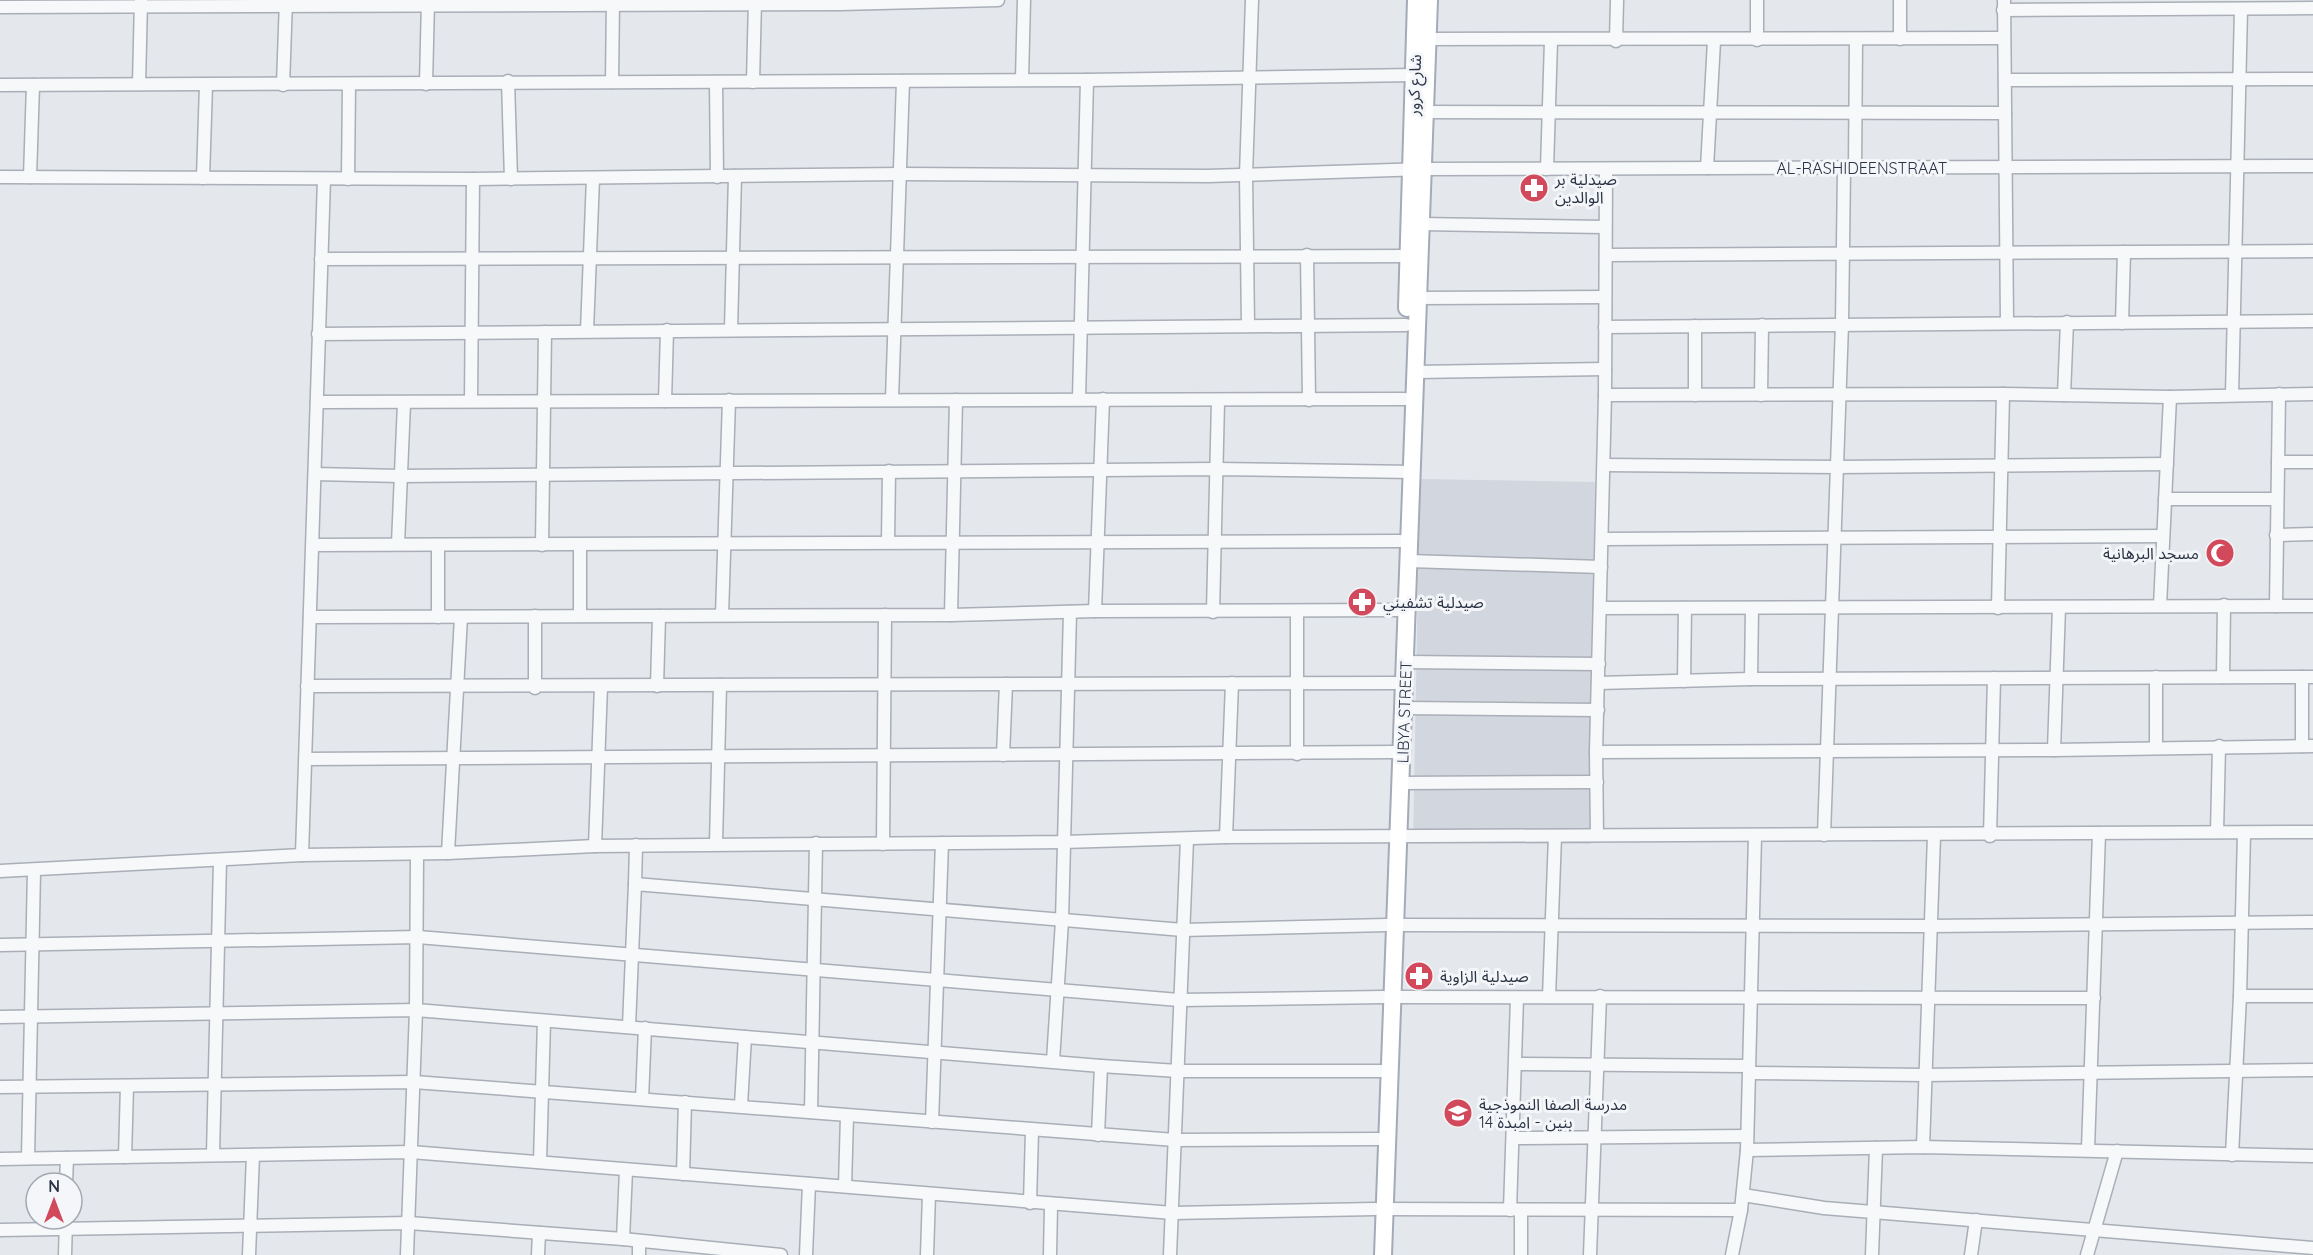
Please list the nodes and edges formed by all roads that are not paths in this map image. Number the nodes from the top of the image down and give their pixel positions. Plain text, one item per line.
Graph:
1 (998, 0) edge
2 (1024, 0) edge
3 (1252, 0) edge
4 (1416, 0) edge
5 (1428, 0) edge
6 (1617, 0) edge
7 (1757, 0) edge
8 (1900, 0) edge
9 (428, 2) edge
10 (512, 2) edge
11 (613, 2) edge
12 (755, 2) edge
13 (840, 2) edge
14 (59, 3) edge
15 (141, 3) edge
16 (286, 4) edge
17 (2176, 4) edge
18 (2003, 5) edge
19 (0, 7) edge
20 (2313, 8) edge
21 (2241, 9) junction
22 (2003, 38) junction
23 (1427, 39) junction
24 (1856, 39) junction
25 (1900, 39) junction
26 (1757, 40) junction
27 (1551, 41) junction
28 (1616, 41) junction
29 (1714, 41) junction
30 (1414, 75) junction
31 (1249, 78) junction
32 (1022, 79) junction
33 (2240, 79) junction
34 (2313, 79) edge
35 (1087, 80) junction
36 (2005, 80) junction
37 (508, 81) junction
38 (903, 81) junction
39 (612, 82) junction
40 (716, 82) junction
41 (753, 82) junction
42 (139, 84) junction
43 (426, 84) junction
44 (0, 85) edge
45 (33, 85) junction
46 (206, 85) junction
47 (283, 85) junction
48 (349, 85) junction
49 (1856, 111) junction
50 (1419, 112) junction
51 (1548, 112) junction
52 (1710, 112) junction
53 (2005, 113) junction
54 (2237, 166) junction
55 (2313, 166) edge
56 (2008, 167) junction
57 (1707, 168) junction
58 (1850, 168) junction
59 (1418, 169) junction
60 (1546, 169) junction
61 (1606, 169) junction
62 (901, 174) junction
63 (1086, 175) junction
64 (1246, 175) junction
65 (735, 176) junction
66 (0, 177) edge
67 (30, 177) junction
68 (717, 177) junction
69 (203, 178) junction
70 (593, 178) junction
71 (324, 179) junction
72 (348, 179) junction
73 (473, 179) junction
74 (511, 179) junction
75 (1421, 224) junction
76 (1605, 227) junction
77 (2313, 251) edge
78 (2007, 252) junction
79 (2124, 252) junction
80 (2236, 252) junction
81 (1843, 254) junction
82 (1248, 255) junction
83 (1308, 255) junction
84 (1606, 255) junction
85 (1408, 256) junction
86 (732, 257) junction
87 (897, 257) junction
88 (473, 258) junction
89 (590, 258) junction
90 (1082, 258) junction
91 (321, 259) junction
92 (1604, 297) junction
93 (1418, 298) junction
94 (2235, 321) junction
95 (2313, 321) edge
96 (2007, 322) junction
97 (2067, 322) junction
98 (2122, 323) junction
99 (1842, 324) junction
100 (1248, 325) junction
101 (1406, 325) junction
102 (1762, 325) junction
103 (1307, 326) junction
104 (1695, 326) junction
105 (1605, 327) junction
106 (894, 328) junction
107 (1080, 328) junction
108 (731, 329) junction
109 (667, 330) junction
110 (587, 331) junction
111 (472, 333) junction
112 (545, 333) junction
113 (318, 334) junction
114 (1605, 369) junction
115 (1416, 372) junction
116 (2003, 394) junction
117 (2279, 394) junction
118 (2313, 394) edge
119 (1605, 395) junction
120 (1695, 395) junction
121 (1761, 395) junction
122 (1839, 395) junction
123 (2064, 395) junction
124 (2232, 395) junction
125 (2170, 397) junction
126 (892, 399) junction
127 (1079, 399) junction
128 (1103, 399) junction
129 (1405, 399) junction
130 (729, 400) junction
131 (956, 400) junction
132 (1309, 400) junction
133 (665, 401) junction
134 (317, 402) junction
135 (471, 402) junction
136 (543, 402) junction
137 (1218, 402) junction
138 (404, 403) junction
139 (1409, 421) junction
140 (2278, 462) junction
141 (2313, 462) edge
142 (2167, 464) junction
143 (1604, 465) junction
144 (2001, 466) junction
145 (1837, 467) junction
146 (1101, 469) junction
147 (1215, 469) junction
148 (955, 470) junction
149 (726, 471) junction
150 (889, 471) junction
151 (1407, 472) junction
152 (315, 474) junction
153 (542, 474) junction
154 (400, 476) junction
155 (2165, 499) junction
156 (2277, 499) junction
157 (2313, 534) edge
158 (2276, 535) junction
159 (2163, 536) junction
160 (1835, 537) junction
161 (2000, 537) junction
162 (1214, 540) junction
163 (1603, 540) junction
164 (1097, 541) junction
165 (1400, 541) junction
166 (723, 542) junction
167 (888, 542) junction
168 (952, 542) junction
169 (398, 544) junction
170 (313, 545) junction
171 (542, 545) junction
172 (580, 545) junction
173 (438, 546) junction
174 (1409, 561) junction
175 (1602, 567) junction
176 (2160, 606) junction
177 (2224, 606) junction
178 (2276, 606) junction
179 (2313, 606) edge
180 (2059, 607) junction
181 (1602, 608) junction
182 (1684, 608) junction
183 (1752, 608) junction
184 (1832, 608) junction
185 (1998, 608) junction
186 (1398, 610) junction
187 (1095, 611) junction
188 (1070, 612) junction
189 (1213, 612) junction
190 (1297, 612) junction
191 (580, 615) junction
192 (722, 615) junction
193 (885, 615) junction
194 (951, 615) junction
195 (535, 616) junction
196 (659, 616) junction
197 (310, 617) junction
198 (438, 617) junction
199 (461, 617) junction
200 (1406, 662) junction
201 (1599, 664) junction
202 (2156, 677) junction
203 (2223, 677) junction
204 (2307, 677) edge
205 (1994, 678) junction
206 (2058, 678) junction
207 (1751, 679) junction
208 (1830, 679) junction
209 (1684, 681) junction
210 (1297, 682) junction
211 (1232, 683) junction
212 (1395, 683) junction
213 (1598, 683) junction
214 (885, 684) junction
215 (1006, 684) junction
216 (1068, 684) junction
217 (720, 685) junction
218 (307, 686) junction
219 (601, 686) junction
220 (657, 686) junction
221 (457, 687) junction
222 (535, 688) junction
223 (1403, 708) junction
224 (1598, 710) junction
225 (2219, 746) junction
226 (2307, 746) edge
227 (2156, 747) junction
228 (1827, 749) junction
229 (1992, 749) junction
230 (2054, 750) junction
231 (1393, 752) junction
232 (1596, 752) junction
233 (1230, 754) junction
234 (1296, 754) junction
235 (884, 755) junction
236 (1003, 755) junction
237 (1065, 755) junction
238 (717, 756) junction
239 (597, 758) junction
240 (306, 759) junction
241 (453, 759) junction
242 (1597, 782) junction
243 (1402, 783) junction
244 (2217, 832) junction
245 (2313, 832) edge
246 (2099, 833) junction
247 (2244, 833) junction
248 (1597, 835) junction
249 (1555, 836) junction
250 (1755, 836) junction
251 (1824, 836) junction
252 (1934, 836) junction
253 (1990, 836) junction
254 (1226, 837) junction
255 (1394, 837) junction
256 (1187, 839) junction
257 (1063, 842) junction
258 (716, 843) junction
259 (816, 843) junction
260 (942, 843) junction
261 (884, 844) junction
262 (636, 845) junction
263 (595, 846) junction
264 (448, 853) junction
265 (417, 854) junction
266 (302, 855) junction
267 (220, 860) junction
268 (0, 871) edge
269 (34, 871) junction
270 (635, 884) junction
271 (817, 898) junction
272 (941, 909) junction
273 (1062, 921) junction
274 (2313, 922) edge
275 (1551, 924) junction
276 (1754, 924) junction
277 (2243, 924) junction
278 (1392, 925) junction
279 (2097, 925) junction
280 (1929, 926) junction
281 (1183, 930) junction
282 (418, 937) junction
283 (217, 943) junction
284 (0, 945) edge
285 (32, 945) junction
286 (632, 953) junction
287 (815, 970) junction
288 (939, 980) junction
289 (1058, 990) junction
290 (1600, 996) junction
291 (2240, 996) junction
292 (2313, 996) edge
293 (1389, 997) junction
294 (1549, 997) junction
295 (1751, 997) junction
296 (1517, 998) junction
297 (2094, 999) junction
298 (1179, 1000) junction
299 (1927, 1000) junction
300 (417, 1010) junction
301 (214, 1014) junction
302 (30, 1016) junction
303 (0, 1017) edge
304 (544, 1021) junction
305 (629, 1026) junction
306 (645, 1028) junction
307 (745, 1037) junction
308 (814, 1041) junction
309 (935, 1052) junction
310 (1053, 1062) junction
311 (1516, 1064) junction
312 (1101, 1066) junction
313 (1597, 1066) junction
314 (1749, 1069) junction
315 (2237, 1070) junction
316 (2313, 1070) edge
317 (1178, 1071) junction
318 (1381, 1071) junction
319 (2091, 1072) junction
320 (1924, 1075) junction
321 (414, 1082) junction
322 (213, 1085) junction
323 (127, 1086) junction
324 (0, 1087) edge
325 (28, 1087) junction
326 (542, 1091) junction
327 (642, 1099) junction
328 (685, 1102) junction
329 (741, 1105) junction
330 (811, 1112) junction
331 (847, 1116) junction
332 (932, 1122) junction
333 (1032, 1131) junction
334 (1382, 1131) junction
335 (1098, 1135) junction
336 (1747, 1136) junction
337 (1593, 1137) junction
338 (1513, 1138) junction
339 (1175, 1140) junction
340 (1923, 1147) junction
341 (1876, 1148) junction
342 (2088, 1149) junction
343 (1747, 1150) junction
344 (2117, 1151) junction
345 (411, 1152) junction
346 (213, 1155) junction
347 (254, 1155) junction
348 (2232, 1155) junction
349 (2313, 1156) edge
350 (125, 1157) junction
351 (28, 1158) junction
352 (67, 1158) junction
353 (0, 1159) edge
354 (540, 1162) junction
355 (626, 1170) junction
356 (66, 1171) edge
357 (683, 1174) junction
358 (809, 1184) junction
359 (845, 1186) junction
360 (929, 1194) junction
361 (1743, 1195) junction
362 (1030, 1203) junction
363 (1051, 1205) junction
364 (1380, 1209) junction
365 (1515, 1210) junction
366 (1590, 1210) junction
367 (1741, 1210) junction
368 (1874, 1211) junction
369 (1173, 1213) junction
370 (1976, 1220) junction
371 (409, 1223) junction
372 (84, 1224) edge
373 (250, 1226) junction
374 (24, 1228) edge
375 (0, 1230) edge
376 (2093, 1230) junction
377 (65, 1231) edge
378 (539, 1233) junction
379 (623, 1239) junction
380 (639, 1241) junction
381 (2313, 1248) edge
382 (2279, 1250) edge
383 (742, 1254) edge
384 (65, 1255) edge
385 (249, 1255) edge
386 (407, 1255) edge
387 (538, 1255) edge
388 (639, 1255) edge
389 (781, 1255) edge
390 (806, 1255) edge
391 (927, 1255) edge
392 (1050, 1255) edge
393 (1170, 1255) edge
394 (1373, 1255) edge
395 (1383, 1255) edge
396 (1521, 1255) edge
397 (1590, 1255) edge
398 (1732, 1255) edge
399 (1872, 1255) edge
400 (1971, 1255) edge
401 (2087, 1255) edge

1 - 13 street
2 - 32 street
3 - 31 street
4 - 30 main road, شارع كرور
5 - 23 main road, شارع كرور
6 - 28 street
7 - 26 street
8 - 25 street
9 - 10 street
9 - 16 street
9 - 43 street
10 - 11 street
11 - 12 street
11 - 39 street
12 - 13 street
12 - 41 street
14 - 15 street
14 - 19 street
15 - 16 street
15 - 42 street
16 - 47 street
17 - 18 street
17 - 21 street
18 - 22 street
20 - 21 street
21 - 33 street
22 - 25 street
22 - 36 street
23 - 27 street
23 - 50 main road, شارع كرور
24 - 25 street
24 - 26 street
24 - 49 street
26 - 29 street
27 - 28 street
27 - 51 street
28 - 29 street
29 - 52 street
30 - 31 street
30 - 50 main road, شارع كرور
31 - 35 street
31 - 64 street
32 - 35 street
32 - 38 street
33 - 34 street
33 - 36 street
33 - 54 street
35 - 63 street
36 - 53 street
37 - 39 street
37 - 43 street
37 - 74 street
38 - 41 street
38 - 62 street
39 - 40 street
40 - 41 street
40 - 68 street
42 - 45 street
42 - 46 street
43 - 48 street
44 - 45 street
45 - 67 street
46 - 47 street
46 - 69 street
47 - 48 street
48 - 72 street
49 - 52 street
49 - 53 street
49 - 58 street
50 - 51 street
50 - 59 main road, شارع كرور
51 - 52 street
51 - 60 street
52 - 57 street
53 - 56 street
54 - 55 street, AL-RASHIDEENSTRAAT
54 - 56 street, AL-RASHIDEENSTRAAT
54 - 80 street
56 - 58 street, AL-RASHIDEENSTRAAT
56 - 78 street
57 - 58 street, AL-RASHIDEENSTRAAT
57 - 61 street, AL-RASHIDEENSTRAAT
58 - 81 street
59 - 60 street, AL-RASHIDEENSTRAAT
59 - 64 street, AL-RASHIDEENSTRAAT
59 - 75 main road, LIBYA STREET
59 - 85 main road, LIBYA STREET
60 - 61 street, AL-RASHIDEENSTRAAT
61 - 76 street
62 - 63 street, AL-RASHIDEENSTRAAT
62 - 65 street, AL-RASHIDEENSTRAAT
62 - 87 street
63 - 64 street, AL-RASHIDEENSTRAAT
63 - 90 street
64 - 82 street
65 - 68 street, AL-RASHIDEENSTRAAT
65 - 86 street
66 - 67 street, AL-RASHIDEENSTRAAT
67 - 69 street, AL-RASHIDEENSTRAAT
68 - 70 street, AL-RASHIDEENSTRAAT
69 - 71 street, AL-RASHIDEENSTRAAT
70 - 74 street, AL-RASHIDEENSTRAAT
70 - 89 street
71 - 72 street, AL-RASHIDEENSTRAAT
71 - 91 street
72 - 73 street, AL-RASHIDEENSTRAAT
73 - 74 street, AL-RASHIDEENSTRAAT
73 - 88 street
75 - 76 street
75 - 93 main road, LIBYA STREET
76 - 84 street
77 - 80 street
78 - 79 street
78 - 81 street
78 - 96 street
79 - 80 street
79 - 98 street
80 - 94 street
81 - 84 street
81 - 99 street
82 - 83 street
82 - 90 street
82 - 100 street
83 - 85 street
83 - 103 street
84 - 92 street
85 - 101 main road, LIBYA STREET
86 - 87 street
86 - 89 street
86 - 108 street
87 - 90 street
87 - 106 street
88 - 89 street
88 - 91 street
88 - 111 street
89 - 110 street
90 - 107 street
91 - 113 street
92 - 93 street
92 - 105 street
93 - 115 main road, LIBYA STREET
94 - 95 street
94 - 98 street
94 - 124 street
96 - 97 street
96 - 99 street
97 - 98 street
97 - 123 street
99 - 102 street
99 - 122 street
100 - 103 street
100 - 107 street
101 - 103 street
101 - 129 main road, LIBYA STREET
102 - 104 street
102 - 121 street
103 - 132 street
104 - 105 street
104 - 120 street
105 - 114 street
106 - 107 street
106 - 108 street
106 - 126 street
107 - 127 street
108 - 109 street
109 - 110 street
109 - 133 street
110 - 112 street
111 - 112 street
111 - 113 street
111 - 135 street
112 - 136 street
113 - 134 street
114 - 115 street
114 - 119 street
115 - 139 main road, LIBYA STREET
116 - 122 street
116 - 123 street
116 - 144 street
117 - 118 street
117 - 124 street
117 - 140 street
119 - 120 street
119 - 143 street
120 - 121 street
121 - 122 street
122 - 145 street
123 - 125 street
124 - 125 street
125 - 142 street
126 - 130 street
126 - 131 street
127 - 128 street
127 - 131 street
128 - 137 street
128 - 146 street
129 - 132 street
129 - 139 main road, LIBYA STREET
130 - 133 street
130 - 149 street
131 - 148 street
132 - 137 street
133 - 136 street
134 - 138 street
134 - 152 street
135 - 136 street
135 - 138 street
136 - 153 street
137 - 147 street
138 - 154 street
139 - 151 main road, LIBYA STREET
140 - 141 street
140 - 156 street
142 - 144 street
142 - 155 street
143 - 145 street
143 - 163 street
144 - 145 street
144 - 161 street
145 - 160 street
146 - 147 street
146 - 148 street
146 - 164 street
147 - 151 street
147 - 162 street
148 - 150 street
148 - 168 street
149 - 150 street
149 - 153 street
149 - 166 street
150 - 167 street
151 - 165 main road, LIBYA STREET
151 - 174 main road, LIBYA STREET
152 - 154 street
152 - 170 street
153 - 154 street
153 - 171 street
154 - 169 street
155 - 156 street
155 - 159 street
156 - 158 street
157 - 158 street
158 - 178 street
159 - 161 street
159 - 176 street
160 - 161 street
160 - 163 street
160 - 184 street
161 - 185 street
162 - 164 street
162 - 165 street
162 - 189 street
163 - 175 street
164 - 168 street
164 - 187 street
165 - 186 main road, LIBYA STREET
166 - 167 street
166 - 172 street
166 - 192 street
167 - 168 street
168 - 194 street
169 - 170 street
169 - 173 street
170 - 197 street
171 - 172 street
171 - 173 street
172 - 191 street
173 - 198 street
174 - 175 street
174 - 200 main road, LIBYA STREET
175 - 181 street
176 - 177 street
176 - 180 street
177 - 178 street
177 - 203 street
178 - 179 street
180 - 185 street
180 - 206 street
181 - 182 street
181 - 201 street
182 - 183 street
182 - 209 street
183 - 184 street
183 - 207 street
184 - 185 street
184 - 208 street
186 - 190 street
186 - 212 main road, LIBYA STREET
187 - 188 street
187 - 189 street
188 - 194 street
188 - 216 street
189 - 190 street
190 - 210 street
191 - 195 street
191 - 196 street
192 - 193 street
192 - 196 street
193 - 194 street
193 - 214 street
195 - 199 street
195 - 222 street
196 - 220 street
197 - 198 street
197 - 218 street
198 - 199 street
199 - 221 street
200 - 201 street
200 - 223 main road, LIBYA STREET
201 - 213 street
202 - 203 street
202 - 206 street
202 - 227 street
203 - 204 street
204 - 226 street
205 - 206 street
205 - 208 street
205 - 229 street
206 - 230 street
207 - 208 street
207 - 209 street
208 - 228 street
209 - 213 street
210 - 211 street
210 - 212 street
210 - 234 street
211 - 216 street
211 - 233 street
212 - 231 main road, LIBYA STREET
213 - 224 street
214 - 215 street
214 - 217 street
214 - 235 street
215 - 216 street
215 - 236 street
216 - 237 street
217 - 220 street
217 - 238 street
218 - 221 street
218 - 240 street
219 - 220 street
219 - 222 street
219 - 239 street
221 - 222 street
221 - 241 street
223 - 224 street
223 - 243 main road, LIBYA STREET
224 - 232 street
225 - 226 street
225 - 227 street
225 - 244 street
227 - 230 street
228 - 229 street
228 - 232 street
228 - 251 street
229 - 230 street
229 - 253 street
231 - 234 street
231 - 255 main road, LIBYA STREET
232 - 242 street
233 - 234 street
233 - 237 street
233 - 254 street
235 - 236 street
235 - 238 street
235 - 261 street
236 - 237 street
237 - 257 street
238 - 239 street
238 - 258 street
239 - 241 street
239 - 263 street
240 - 241 street
240 - 266 street
241 - 264 street
242 - 243 street
242 - 248 street
243 - 255 main road, LIBYA STREET
244 - 246 street
244 - 247 street
245 - 247 street
246 - 253 street
246 - 279 street
247 - 277 street
248 - 249 street
248 - 250 street
249 - 255 street
249 - 275 street
250 - 251 street
250 - 276 street
251 - 252 street
252 - 253 street
252 - 280 street
254 - 255 street
254 - 256 street
255 - 278 main road, LIBYA STREET
256 - 257 street
256 - 281 street
257 - 260 street
257 - 273 street
258 - 259 street
258 - 262 street
259 - 261 street
259 - 271 street
260 - 261 street
260 - 272 street
262 - 263 street
262 - 270 street
263 - 264 street
264 - 265 street
265 - 266 street
265 - 282 street
266 - 267 street
267 - 269 street
267 - 283 street
268 - 269 street
269 - 285 street
270 - 271 street
270 - 286 street
271 - 272 street
271 - 287 street
272 - 273 street
272 - 288 street
273 - 281 street
273 - 289 street
274 - 277 street
275 - 276 street
275 - 278 street
275 - 294 street
276 - 280 street
276 - 295 street
277 - 279 street
277 - 291 street
278 - 281 street
278 - 293 main road, LIBYA STREET
279 - 280 street
279 - 297 street
280 - 299 street
281 - 298 street
282 - 283 street
282 - 286 street
282 - 300 street
283 - 285 street
283 - 301 street
284 - 285 street
285 - 302 street
286 - 287 street
286 - 305 street
287 - 288 street
287 - 308 street
288 - 289 street
288 - 309 street
289 - 298 street
289 - 310 street
290 - 294 street
290 - 295 street
290 - 313 street
291 - 292 street
291 - 315 street
293 - 296 street
293 - 298 street
293 - 318 main road, LIBYA STREET
293 - 334 main road, LIBYA STREET
294 - 296 street
295 - 299 street
295 - 314 street
296 - 311 street
297 - 299 street
297 - 319 street
298 - 317 street
299 - 320 street
300 - 301 street
300 - 304 street
300 - 321 street
301 - 302 street
301 - 322 street
302 - 303 street
302 - 325 street
304 - 305 street
304 - 326 street
305 - 306 street
306 - 307 street
306 - 327 street
307 - 308 street
307 - 329 street
308 - 309 street
308 - 330 street
309 - 310 street
309 - 332 street
310 - 312 street
311 - 313 street
311 - 338 street
312 - 317 street
312 - 335 street
313 - 314 street
313 - 337 street
314 - 320 street
314 - 336 street
315 - 316 street
315 - 319 street
315 - 348 street
317 - 318 street
317 - 339 street
318 - 334 main road, LIBYA STREET
319 - 320 street
319 - 342 street
320 - 340 street
321 - 322 street
321 - 326 street
321 - 345 street
322 - 323 street
322 - 346 street
323 - 325 street
323 - 350 street
324 - 325 street
325 - 351 street
326 - 327 street
326 - 354 street
327 - 328 street
328 - 329 street
328 - 357 street
329 - 330 street
330 - 331 street
331 - 332 street
331 - 359 street
332 - 333 street
333 - 335 street
333 - 362 street
334 - 339 street
334 - 364 main road, LIBYA STREET
335 - 339 street
336 - 337 street
336 - 343 street
337 - 338 street
337 - 366 street
338 - 365 street
339 - 369 street
340 - 341 street
340 - 342 street
341 - 343 street
341 - 368 street
342 - 344 street
343 - 361 street
344 - 348 street
344 - 376 street
345 - 347 street
345 - 354 street
345 - 371 street
346 - 347 street
346 - 350 street
347 - 373 street
348 - 349 street
350 - 352 street
351 - 352 street
351 - 353 street
352 - 356 street
354 - 355 street
355 - 357 street
355 - 379 street
357 - 358 street
358 - 359 street
358 - 390 street
359 - 360 street
360 - 362 street
360 - 391 street
361 - 367 street
361 - 368 street
362 - 363 street
363 - 369 street
363 - 392 street
364 - 365 street
364 - 369 street
364 - 394 main road, LIBYA STREET
364 - 395 main road, LIBYA STREET
365 - 366 street
365 - 396 street
366 - 367 street
366 - 397 street
367 - 398 street
368 - 370 street
368 - 399 street
369 - 393 street
370 - 376 street
370 - 400 street
371 - 373 street
371 - 378 street
371 - 386 street
372 - 373 street
373 - 385 street
374 - 375 street
376 - 382 street
376 - 401 street
377 - 384 street
378 - 379 street
378 - 387 street
379 - 380 street
380 - 383 street
380 - 388 street
381 - 382 street
383 - 389 street

